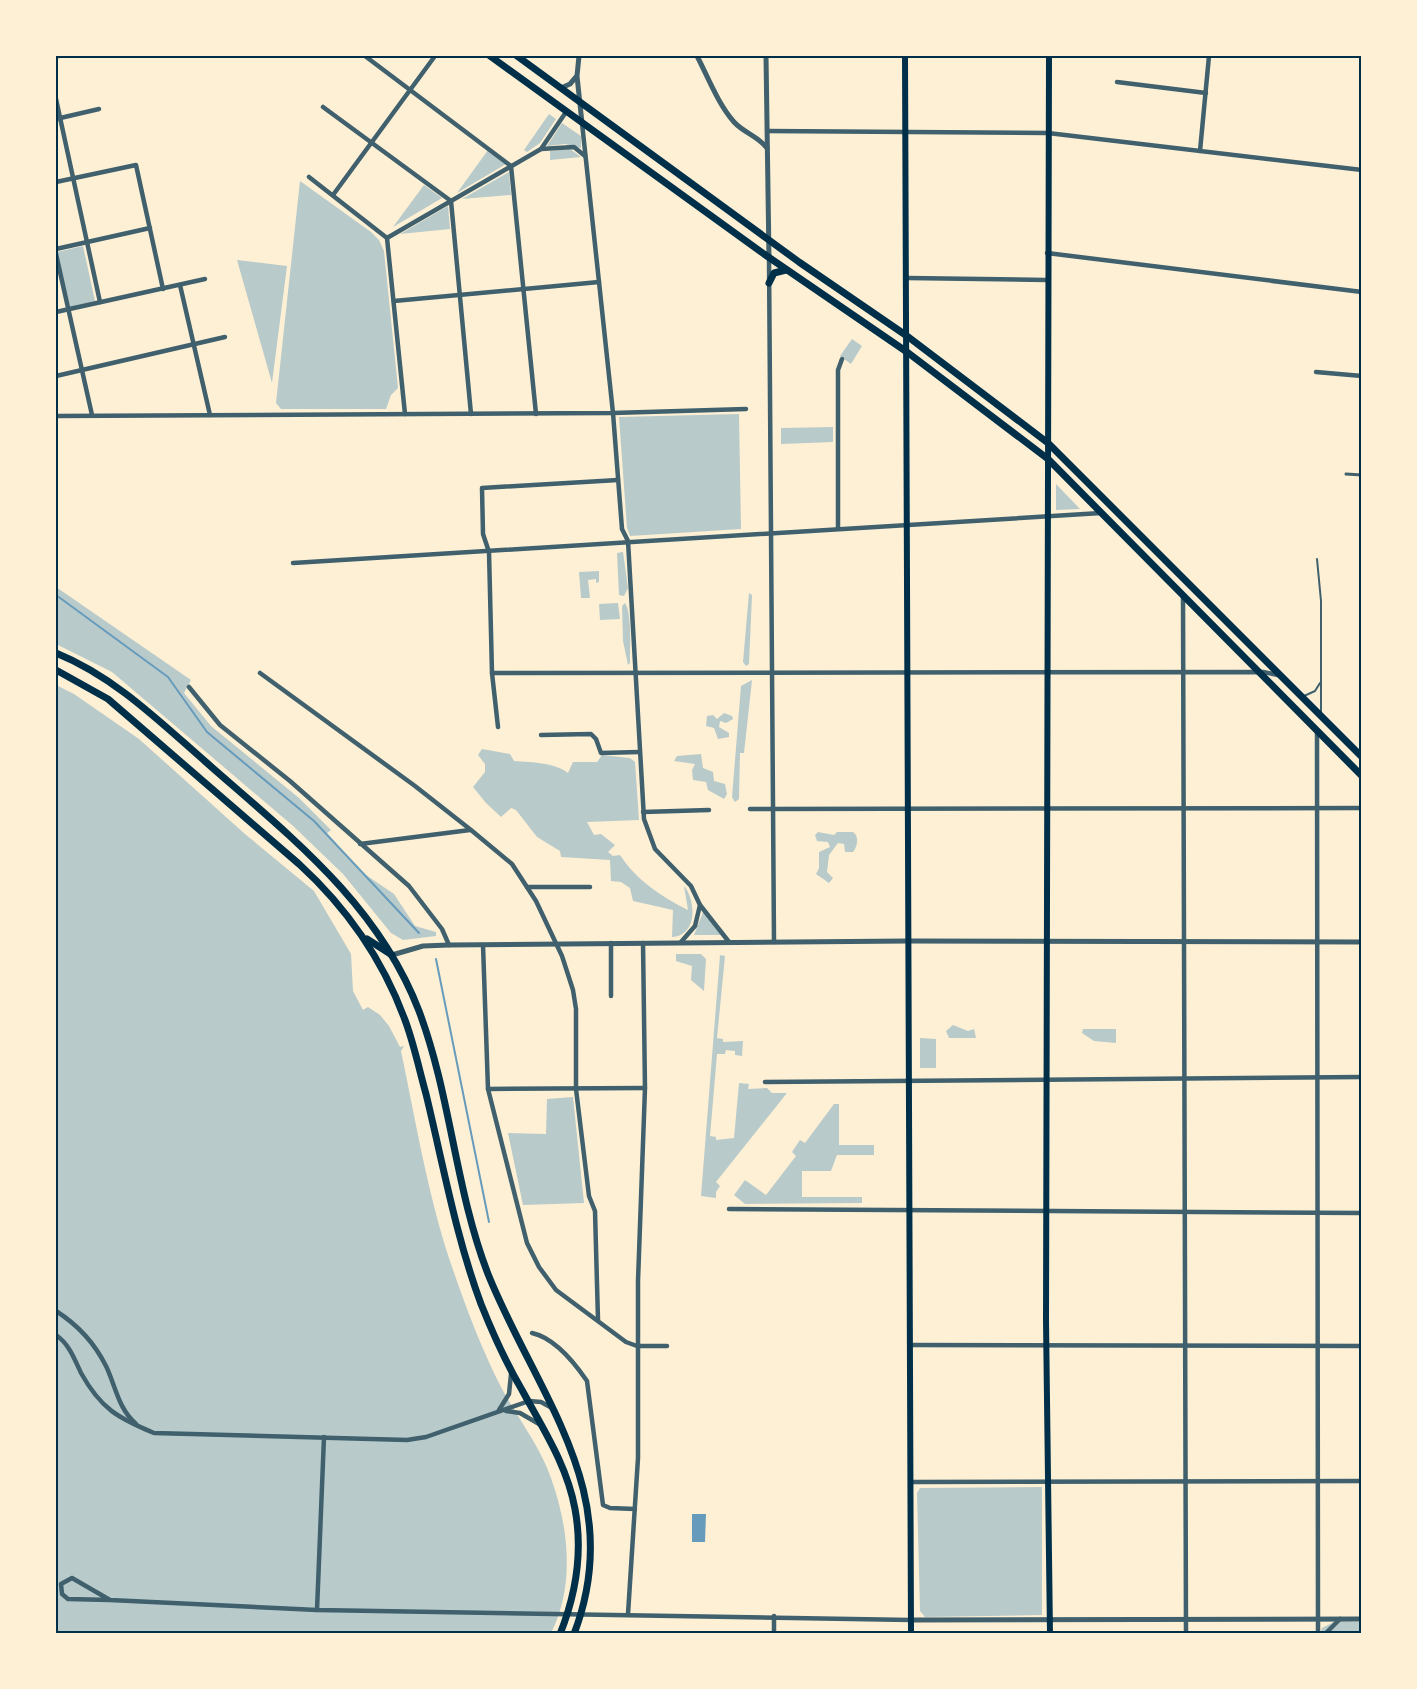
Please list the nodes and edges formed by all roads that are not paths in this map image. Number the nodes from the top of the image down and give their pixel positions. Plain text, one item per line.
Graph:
1 (365, 56) edge
2 (435, 56) edge
3 (490, 56) edge
4 (517, 56) edge
5 (579, 56) edge
6 (697, 56) edge
7 (766, 56) edge
8 (905, 56) edge
9 (1048, 56) edge
10 (1209, 56) edge
11 (577, 76) junction
12 (1118, 82) dead end
13 (561, 88) junction
14 (411, 89) junction
15 (1206, 93) junction
16 (56, 99) edge
17 (579, 100) junction
18 (323, 107) dead end
19 (99, 109) dead end
20 (566, 112) junction
21 (58, 118) edge
22 (582, 123) junction
23 (767, 131) junction
24 (905, 132) junction
25 (1048, 133) junction
26 (372, 142) junction
27 (541, 149) junction
28 (768, 149) junction
29 (1200, 151) junction
30 (585, 156) junction
31 (511, 166) junction
32 (1362, 170) edge
33 (309, 177) dead end
34 (73, 179) junction
35 (56, 182) edge
36 (333, 195) junction
37 (451, 201) junction
38 (150, 228) junction
39 (387, 238) junction
40 (769, 240) junction
41 (86, 242) junction
42 (56, 249) edge
43 (1047, 253) junction
44 (56, 254) edge
45 (769, 258) junction
46 (786, 270) junction
47 (907, 278) junction
48 (205, 279) dead end
49 (1047, 280) junction
50 (599, 282) junction
51 (769, 283) junction
52 (180, 285) junction
53 (163, 289) junction
54 (525, 289) junction
55 (1362, 292) edge
56 (461, 295) junction
57 (394, 301) junction
58 (100, 303) junction
59 (68, 309) junction
60 (56, 312) edge
61 (907, 336) junction
62 (225, 337) dead end
63 (194, 344) junction
64 (907, 352) junction
65 (842, 359) dead end
66 (82, 369) junction
67 (1316, 372) dead end
68 (56, 375) edge
69 (1362, 376) edge
70 (746, 409) dead end
71 (613, 413) junction
72 (405, 414) junction
73 (471, 414) junction
74 (537, 414) junction
75 (210, 415) junction
76 (56, 416) edge
77 (92, 416) junction
78 (1048, 443) junction
79 (1048, 459) junction
80 (1346, 474) dead end
81 (1362, 475) edge
82 (618, 480) junction
83 (1101, 513) junction
84 (1048, 516) junction
85 (908, 525) junction
86 (838, 528) junction
87 (771, 532) junction
88 (628, 541) junction
89 (489, 552) junction
90 (1317, 559) dead end
91 (293, 563) dead end
92 (1183, 596) junction
93 (56, 653) edge
94 (56, 670) edge
95 (635, 672) junction
96 (1258, 672) junction
97 (260, 673) dead end
98 (492, 673) junction
99 (772, 673) junction
100 (908, 673) junction
101 (1048, 673) junction
102 (1183, 673) junction
103 (1280, 676) junction
104 (1322, 681) junction
105 (189, 687) dead end
106 (1300, 696) junction
107 (1321, 717) junction
108 (498, 727) dead end
109 (1317, 731) junction
110 (541, 735) dead end
111 (639, 752) junction
112 (1362, 758) edge
113 (1362, 776) edge
114 (1184, 808) junction
115 (1362, 808) edge
116 (750, 809) dead end
117 (774, 809) junction
118 (908, 809) junction
119 (1047, 809) junction
120 (1317, 809) junction
121 (709, 810) dead end
122 (643, 812) junction
123 (471, 830) junction
124 (360, 844) junction
125 (527, 887) junction
126 (591, 887) dead end
127 (700, 905) junction
128 (359, 931) junction
129 (1047, 940) junction
130 (908, 941) junction
131 (1183, 941) junction
132 (681, 942) junction
133 (729, 942) junction
134 (774, 942) junction
135 (1317, 942) junction
136 (1362, 942) edge
137 (643, 943) junction
138 (557, 944) junction
139 (611, 944) junction
140 (449, 945) junction
141 (483, 945) junction
142 (392, 955) junction
143 (611, 996) dead end
144 (1184, 1077) junction
145 (1317, 1077) junction
146 (1362, 1077) edge
147 (1046, 1078) junction
148 (908, 1079) junction
149 (765, 1082) dead end
150 (645, 1088) junction
151 (488, 1089) junction
152 (576, 1089) junction
153 (729, 1209) dead end
154 (911, 1212) junction
155 (1046, 1212) junction
156 (1184, 1213) junction
157 (1318, 1213) junction
158 (1362, 1213) edge
159 (56, 1311) edge
160 (598, 1320) junction
161 (532, 1333) dead end
162 (56, 1335) edge
163 (911, 1345) junction
164 (1046, 1345) junction
165 (1184, 1345) junction
166 (637, 1346) junction
167 (667, 1346) dead end
168 (1318, 1346) junction
169 (1362, 1346) edge
170 (509, 1366) junction
171 (529, 1401) junction
172 (497, 1412) junction
173 (555, 1413) junction
174 (138, 1426) junction
175 (544, 1427) junction
176 (324, 1437) junction
177 (1184, 1481) junction
178 (1318, 1481) junction
179 (1362, 1481) edge
180 (911, 1482) junction
181 (1049, 1482) junction
182 (635, 1509) junction
183 (110, 1600) junction
184 (317, 1610) junction
185 (628, 1614) junction
186 (774, 1616) junction
187 (1051, 1618) junction
188 (1186, 1618) junction
189 (1318, 1619) junction
190 (1340, 1619) junction
191 (1362, 1619) edge
192 (911, 1620) junction
193 (560, 1634) edge
194 (574, 1634) edge
195 (774, 1634) edge
196 (911, 1634) edge
197 (1050, 1634) edge
198 (1186, 1634) edge
199 (1318, 1634) edge
200 (1325, 1634) edge

1 - 14 street
2 - 14 street
3 - 20 main road
4 - 13 main road
5 - 11 street
6 - 28 street
7 - 23 street
8 - 24 main road
9 - 25 main road
10 - 15 street
11 - 13 street
11 - 17 street
12 - 15 street
13 - 17 main road
14 - 26 street
14 - 31 street
15 - 29 street
16 - 21 street
17 - 22 street
17 - 40 main road
18 - 26 street
19 - 21 street
20 - 22 main road
20 - 27 street
21 - 34 street
22 - 30 street
22 - 45 main road
23 - 24 street
23 - 28 street
24 - 25 street
24 - 47 main road
25 - 29 street
25 - 43 main road
26 - 36 street
26 - 37 street
27 - 30 street
27 - 31 street
28 - 40 street
29 - 32 street
30 - 50 street
31 - 37 street
31 - 54 street
33 - 36 street
34 - 35 street
34 - 38 street
34 - 41 street
36 - 39 street
37 - 39 street
37 - 56 street
38 - 41 street
38 - 53 street
39 - 57 street
40 - 45 street
40 - 61 main road
41 - 42 street
41 - 58 street
43 - 49 main road
43 - 55 street
44 - 59 street
45 - 46 main road
45 - 51 street
46 - 51 main road
46 - 64 main road
47 - 49 street
47 - 61 main road
48 - 52 street
49 - 78 main road
50 - 54 street
50 - 71 street
51 - 87 street
52 - 53 street
52 - 63 street
53 - 58 street
54 - 56 street
54 - 74 street
56 - 57 street
56 - 73 street
57 - 72 street
58 - 59 street
59 - 60 street
59 - 66 street
61 - 64 main road
61 - 78 main road
62 - 63 street
63 - 66 street
63 - 75 street
64 - 79 main road
64 - 85 main road
65 - 86 street
66 - 68 street
66 - 77 street
67 - 69 street
70 - 71 street
71 - 74 street
71 - 82 street
72 - 73 street
72 - 75 street
73 - 74 street
75 - 77 street
76 - 77 street
78 - 79 main road
78 - 103 main road
79 - 83 main road
79 - 84 main road
80 - 81 street
82 - 88 street
82 - 89 street
83 - 84 street
83 - 92 main road
84 - 85 street
84 - 101 main road
85 - 86 street
85 - 100 main road
86 - 87 street
87 - 88 street
87 - 99 street
88 - 89 street
88 - 95 street
89 - 91 street
89 - 98 street
90 - 104 lane
92 - 96 main road
92 - 102 street
93 - 142 main road
94 - 128 main road
95 - 98 street
95 - 99 street
95 - 111 street
96 - 102 street
96 - 103 street
96 - 109 main road
97 - 123 street
98 - 108 street
99 - 100 street
99 - 117 street
100 - 101 street
100 - 118 main road
101 - 102 street
101 - 119 main road
102 - 114 street
103 - 106 main road
104 - 106 lane
104 - 107 lane
105 - 124 street
106 - 107 main road
107 - 112 main road
109 - 113 main road
109 - 120 street
110 - 111 street
111 - 122 street
114 - 119 street
114 - 120 street
114 - 131 street
115 - 120 street
116 - 117 street
117 - 118 street
117 - 134 street
118 - 119 street
118 - 130 main road
119 - 129 main road
120 - 135 street
121 - 122 street
122 - 127 street
123 - 124 street
123 - 125 street
124 - 140 street
125 - 126 street
125 - 138 street
127 - 132 street
127 - 133 street
128 - 142 main road
128 - 170 main road
129 - 130 street
129 - 131 street
129 - 147 main road
130 - 134 street
130 - 148 main road
131 - 135 street
131 - 144 street
132 - 133 street
132 - 137 street
133 - 134 street
135 - 136 street
135 - 145 street
137 - 139 street
137 - 150 street
138 - 139 street
138 - 141 street
138 - 152 street
139 - 143 street
140 - 141 street
140 - 142 street
141 - 151 street
142 - 173 main road
144 - 145 street
144 - 147 street
144 - 156 street
145 - 146 street
145 - 157 street
147 - 148 street
147 - 155 main road
148 - 149 street
148 - 154 main road
150 - 152 street
150 - 166 street
151 - 152 street
151 - 160 street
152 - 160 street
153 - 154 street
154 - 155 street
154 - 163 main road
155 - 156 street
155 - 164 main road
156 - 157 street
156 - 165 street
157 - 158 street
157 - 168 street
159 - 174 street
160 - 166 street
161 - 182 street
162 - 174 street
163 - 164 street
163 - 180 main road
164 - 165 street
164 - 181 main road
165 - 168 street
165 - 177 street
166 - 167 street
166 - 182 street
168 - 169 street
168 - 178 street
170 - 171 main road
170 - 172 street
171 - 172 street
171 - 173 street
171 - 175 main road
172 - 175 street
172 - 176 street
173 - 194 main road
174 - 176 street
175 - 193 main road
176 - 184 street
177 - 178 street
177 - 181 street
177 - 188 street
178 - 179 street
178 - 189 street
180 - 181 street
180 - 192 main road
181 - 187 main road
182 - 185 street
183 - 183 street
183 - 184 street
184 - 185 street
185 - 186 street
186 - 192 street
186 - 195 street
187 - 188 street
187 - 192 street
187 - 197 main road
188 - 189 street
188 - 198 street
189 - 190 street
189 - 199 street
190 - 191 street
190 - 200 street
192 - 196 main road

